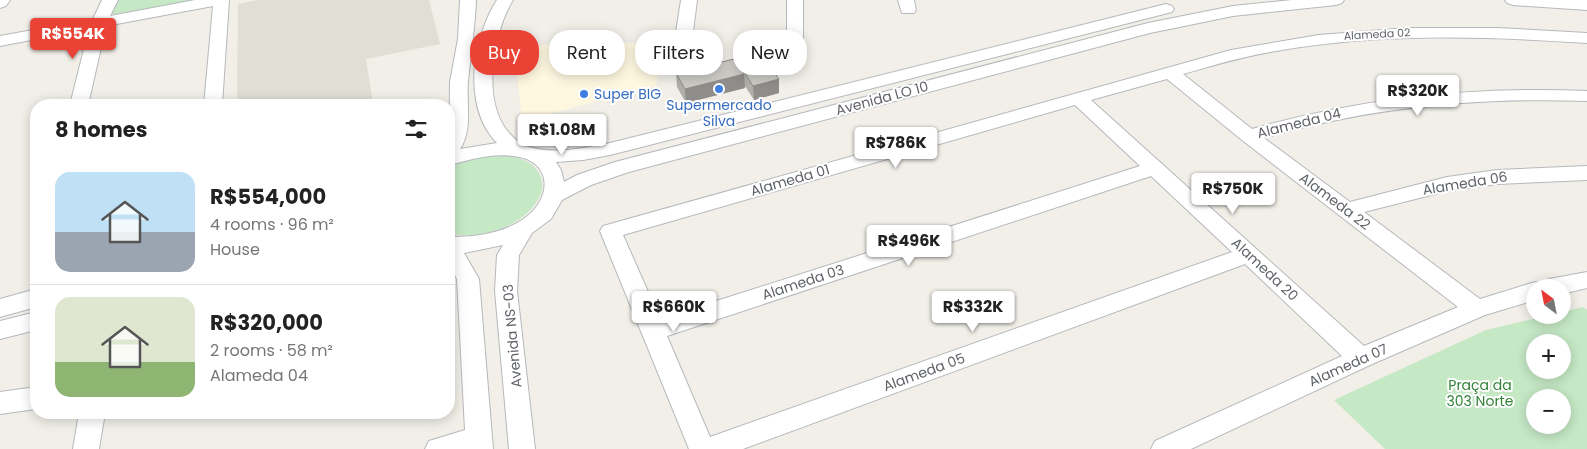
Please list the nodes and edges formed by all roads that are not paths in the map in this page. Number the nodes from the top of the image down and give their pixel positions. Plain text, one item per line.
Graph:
1 (110, 0) edge
2 (221, 0) edge
3 (468, 0) edge
4 (505, 0) edge
5 (689, 0) edge
6 (795, 0) edge
7 (1215, 0) edge
8 (1336, 0) edge
9 (1513, 0) edge
10 (1587, 5) edge
11 (99, 22) junction
12 (685, 30) edge
13 (795, 30) edge
14 (1587, 38) edge
15 (0, 40) edge
16 (1171, 73) junction
17 (1587, 96) edge
18 (80, 99) edge
19 (213, 99) edge
20 (1079, 99) junction
21 (1249, 136) junction
22 (455, 137) edge
23 (516, 150) junction
24 (455, 157) edge
25 (537, 157) junction
26 (1154, 168) junction
27 (1587, 172) edge
28 (553, 196) junction
29 (1346, 210) junction
30 (524, 228) junction
31 (455, 245) edge
32 (1249, 254) junction
33 (455, 256) edge
34 (1584, 282) edge
35 (1571, 284) edge
36 (1526, 294) edge
37 (30, 300) edge
38 (0, 308) edge
39 (1477, 309) junction
40 (30, 322) edge
41 (0, 330) edge
42 (653, 331) junction
43 (1361, 358) junction
44 (30, 399) edge
45 (0, 403) edge
46 (91, 419) edge
47 (480, 444) edge
48 (1178, 446) edge
49 (86, 449) edge
50 (438, 449) edge
51 (522, 449) edge
52 (702, 449) edge
53 (711, 449) edge

1 - 11 street
2 - 11 street
2 - 19 street
3 - 22 street
4 - 23 street
5 - 12 street
6 - 13 street
7 - 25 street, Avenida LO 10
8 - 28 street, Avenida LO 10
9 - 10 street
11 - 15 street
11 - 18 street
14 - 16 street, Alameda 02
16 - 20 street, Alameda 01
16 - 21 street, Alameda 22
17 - 21 street, Alameda 04
20 - 26 street, Alameda 20
20 - 42 street, Alameda 01
21 - 29 street, Alameda 22
23 - 24 street
23 - 25 street
25 - 28 street
26 - 32 street, Alameda 20
26 - 42 street, Alameda 03
27 - 29 street, Alameda 06
28 - 30 street
29 - 39 street, Alameda 22
30 - 31 street
30 - 51 street, Avenida NS-03
32 - 43 street, Alameda 20
32 - 53 street, Alameda 05
33 - 47 street
34 - 35 street
36 - 39 street, Alameda 07
37 - 38 street
39 - 43 street, Alameda 07
40 - 41 street
42 - 52 street
43 - 48 street, Alameda 07
44 - 45 street
46 - 49 street
47 - 50 street

